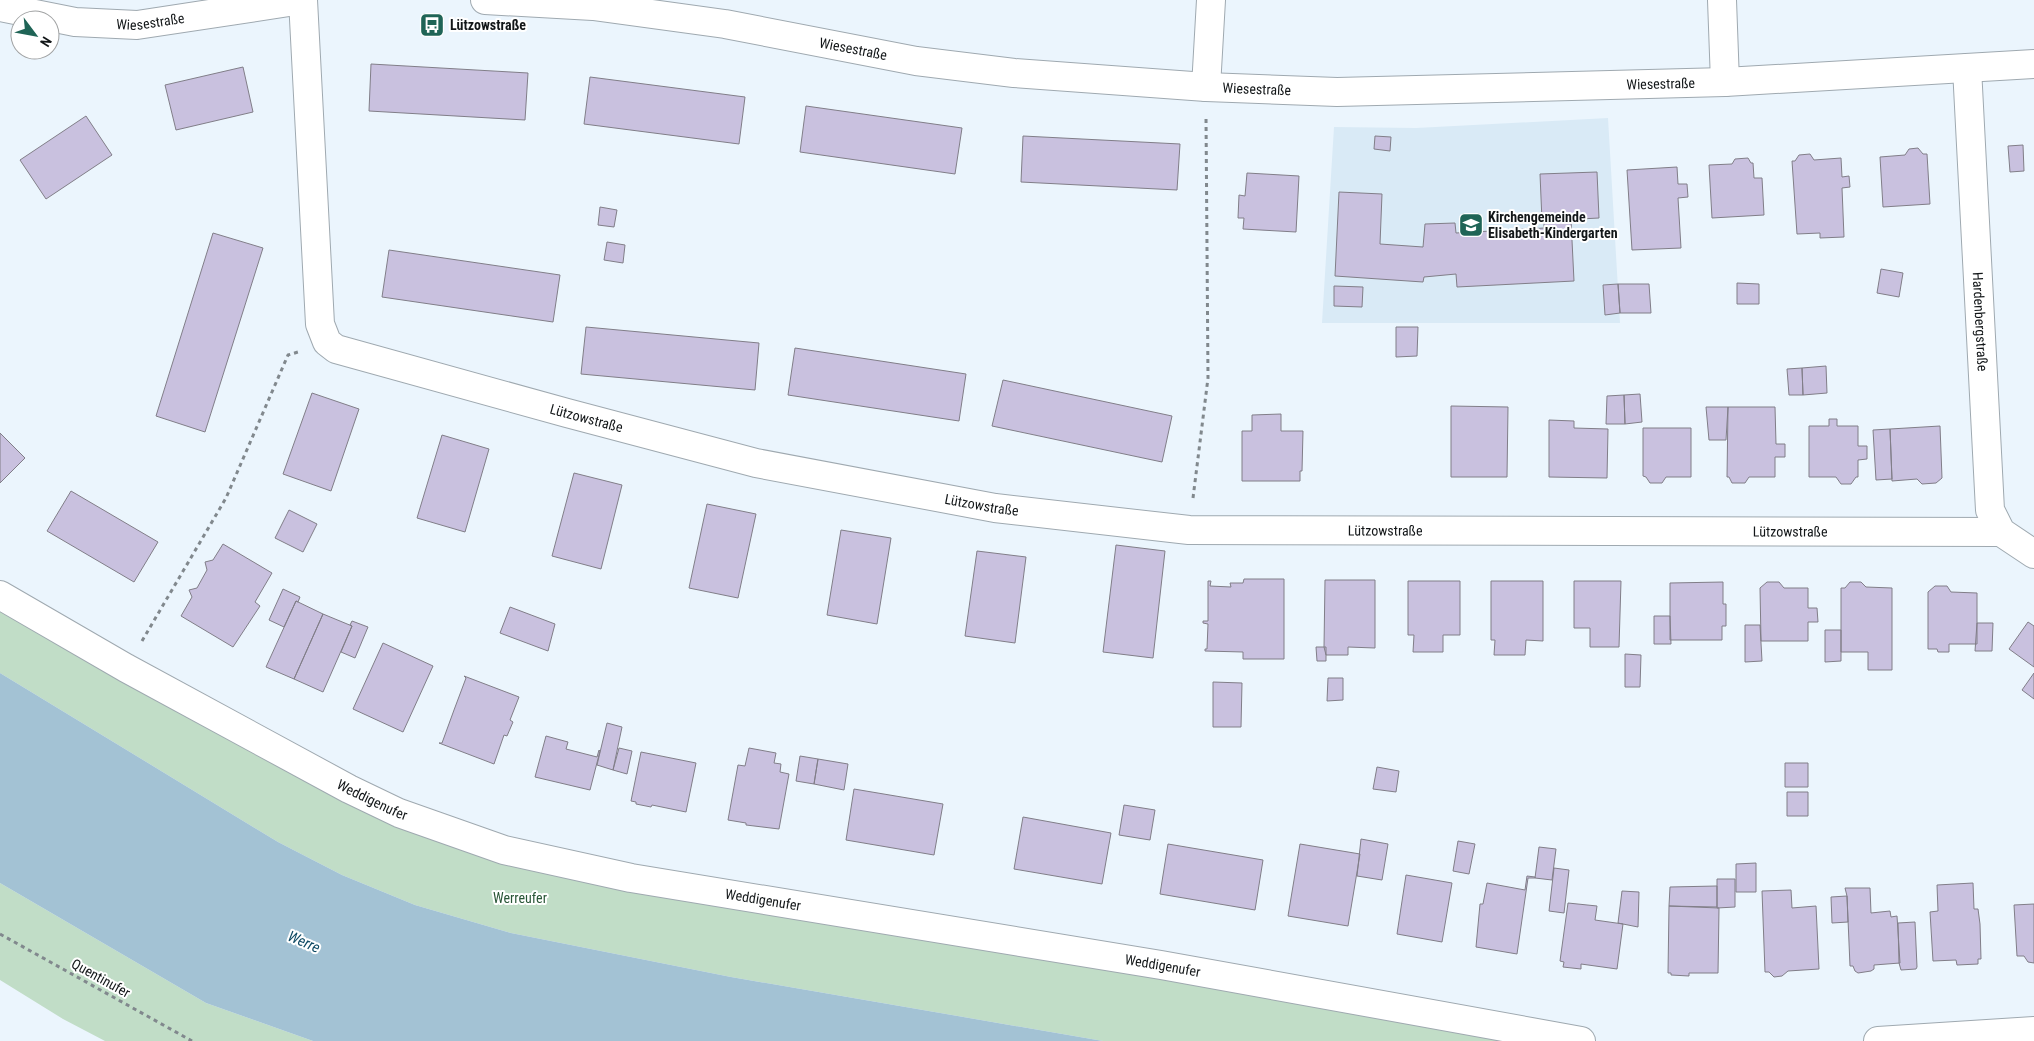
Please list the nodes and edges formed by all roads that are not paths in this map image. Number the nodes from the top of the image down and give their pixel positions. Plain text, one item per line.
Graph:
1 (302, 0) edge
2 (485, 0) edge
3 (1211, 0) edge
4 (1722, 0) edge
5 (0, 7) edge
6 (2034, 64) edge
7 (1967, 68) junction
8 (1725, 82) junction
9 (1206, 87) junction
10 (2001, 532) junction
11 (2034, 554) edge
12 (0, 594) edge
13 (2034, 1031) edge
14 (1580, 1041) edge
15 (1878, 1041) edge

1 - 5 street, Wiesestraße
1 - 10 street, Lützowstraße
2 - 9 street, Wiesestraße
3 - 9 street
4 - 8 street
6 - 7 street, Wiesestraße
7 - 8 street, Wiesestraße
7 - 10 street, Hardenbergstraße
8 - 9 street, Wiesestraße
10 - 11 street
12 - 14 street, Weddigenufer
13 - 15 street

